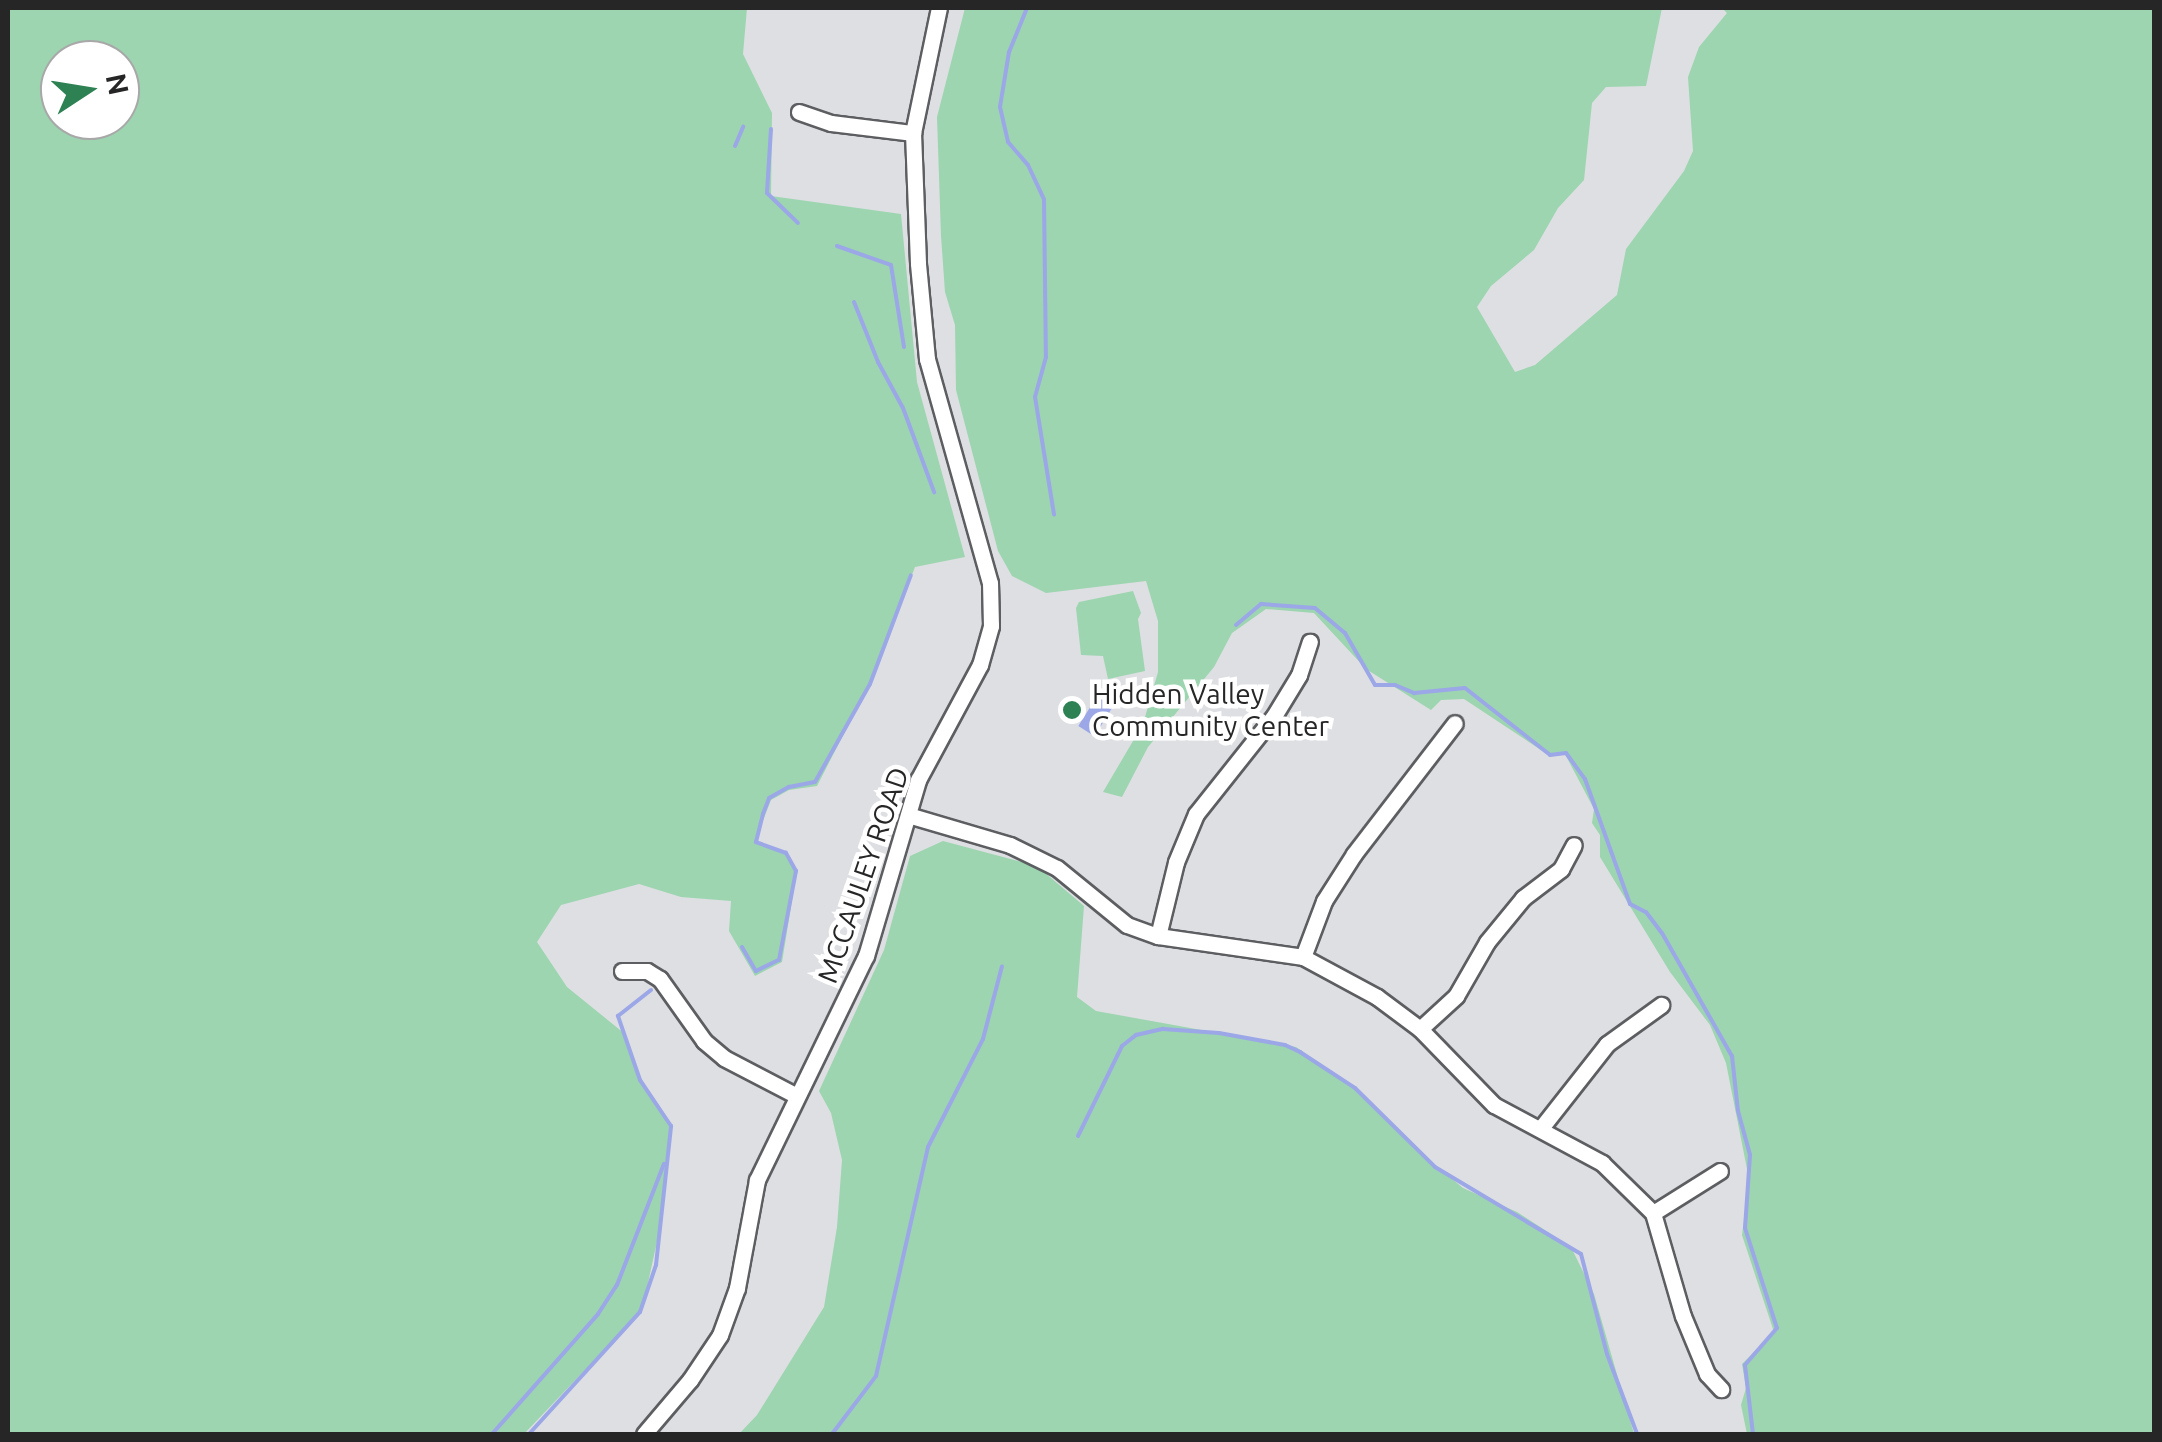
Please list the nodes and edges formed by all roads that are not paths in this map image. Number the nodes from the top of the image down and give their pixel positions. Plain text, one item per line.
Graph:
1 (939, 8) edge
2 (800, 112) dead end
3 (913, 133) junction
4 (1310, 642) dead end
5 (1454, 723) dead end
6 (908, 815) junction
7 (1574, 844) dead end
8 (1158, 936) junction
9 (1303, 957) junction
10 (622, 971) dead end
11 (1661, 1005) dead end
12 (1420, 1029) junction
13 (797, 1096) junction
14 (1541, 1128) junction
15 (1720, 1171) dead end
16 (1653, 1213) junction
17 (1721, 1389) dead end
18 (644, 1434) edge

1 - 3 street, MCCAULEY ROAD
2 - 3 street
3 - 6 street, MCCAULEY ROAD
4 - 8 street
5 - 9 street
6 - 8 street
6 - 13 street, MCCAULEY ROAD
7 - 12 street
8 - 9 street
9 - 12 street
10 - 13 street
11 - 14 street
12 - 14 street
13 - 18 street, MCCAULEY ROAD
14 - 16 street
15 - 16 street
16 - 17 street

